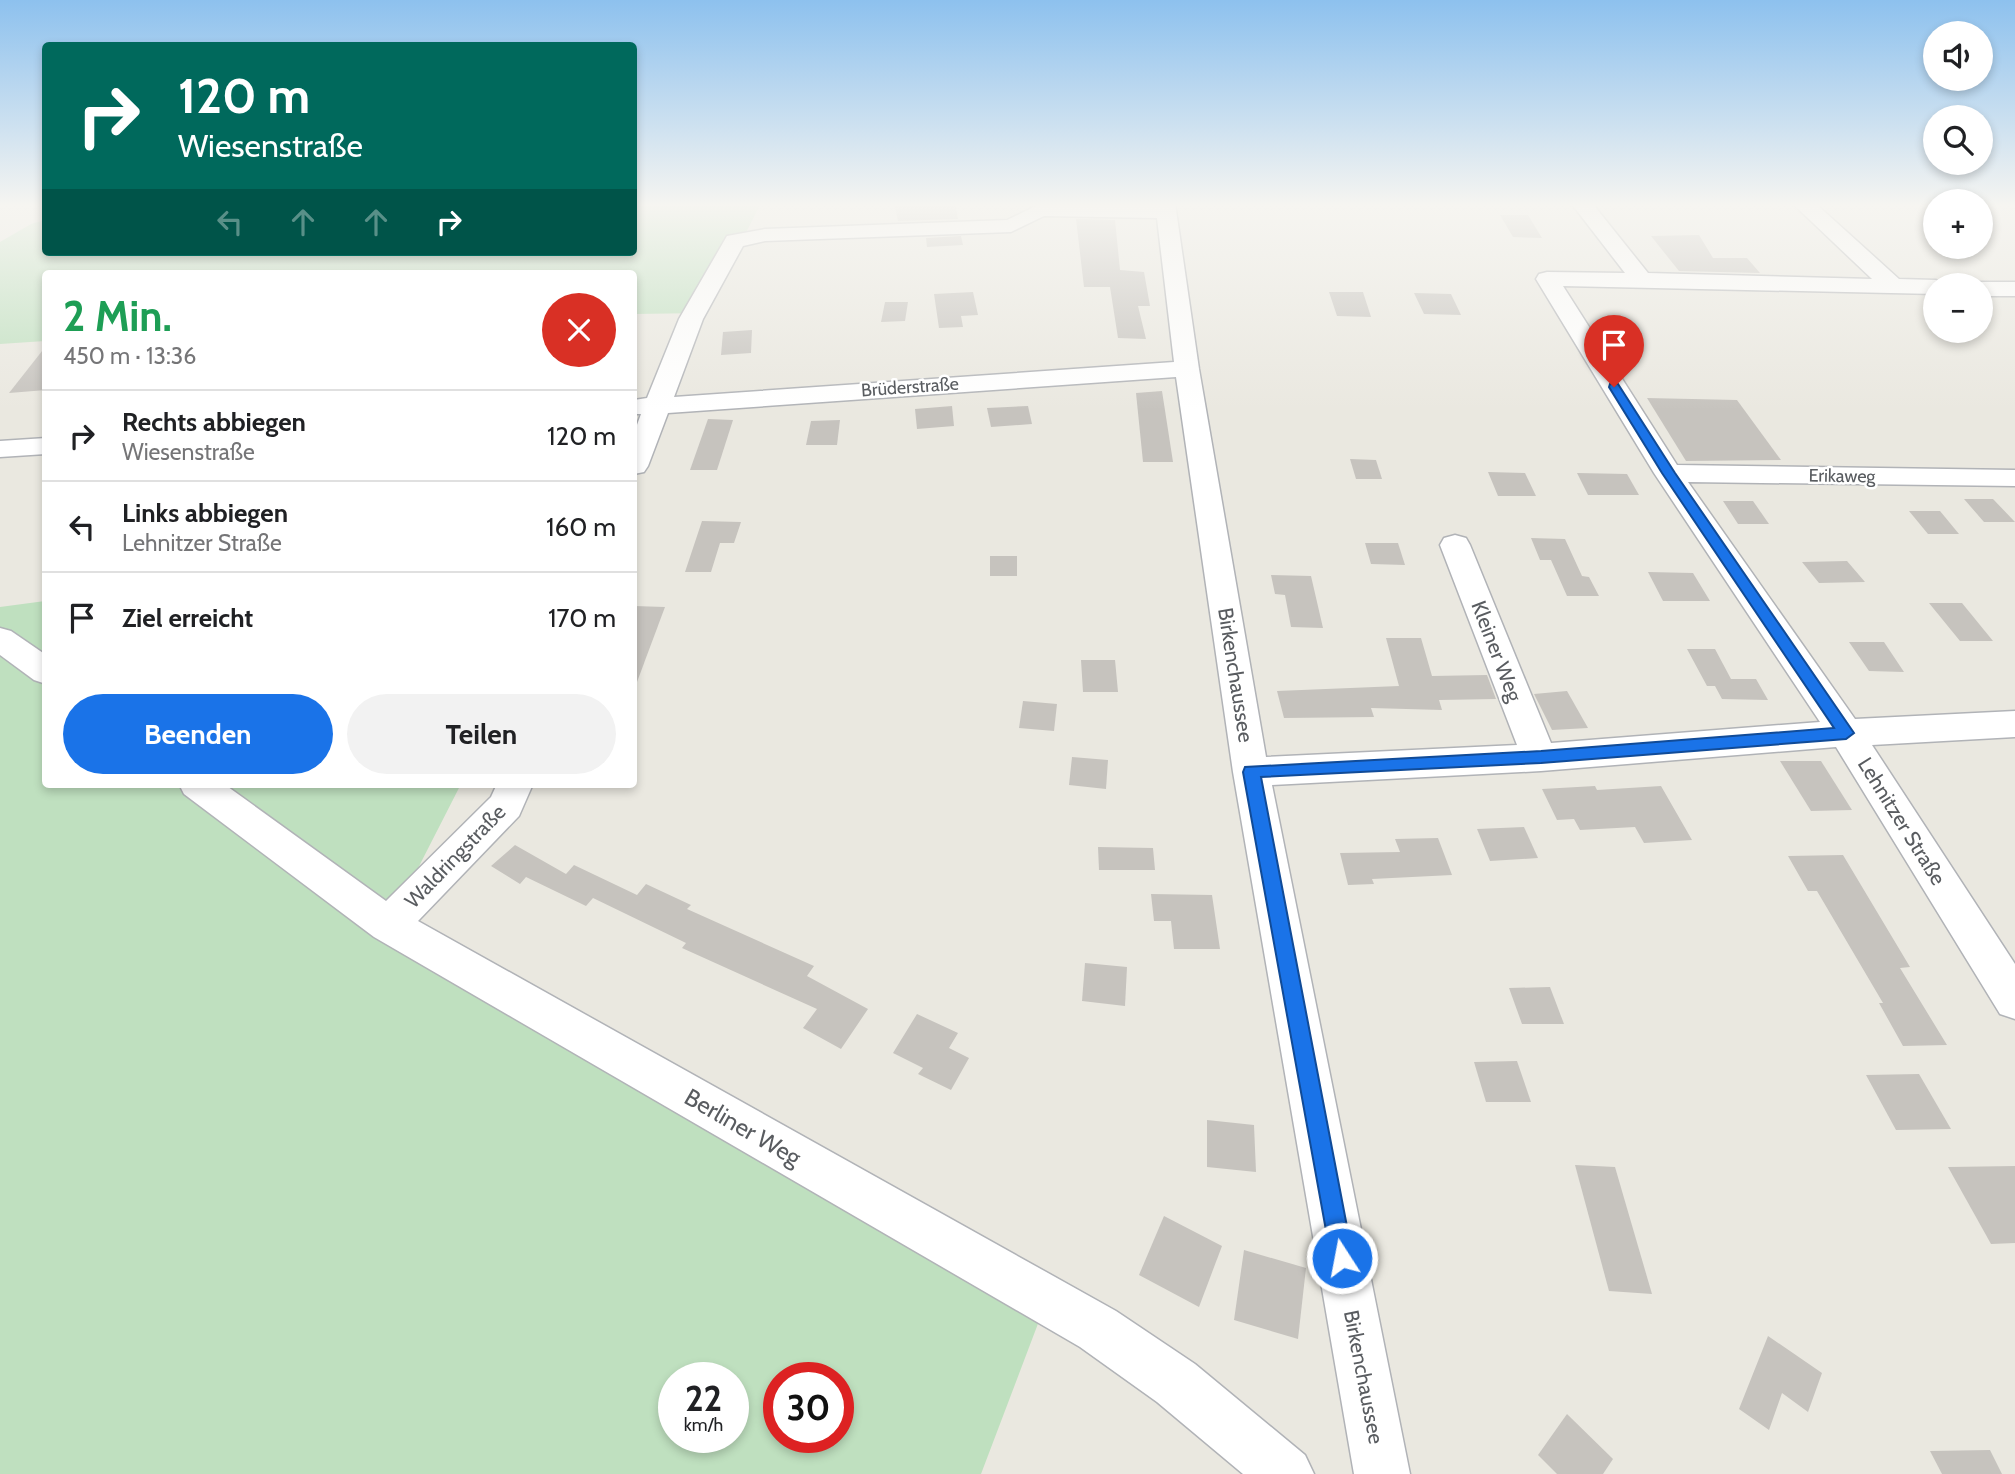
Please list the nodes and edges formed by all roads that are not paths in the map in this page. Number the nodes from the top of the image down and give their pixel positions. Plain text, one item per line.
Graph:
1 (718, 272) edge
2 (1174, 272) edge
3 (1635, 272) edge
4 (1877, 272) edge
5 (1642, 280) junction
6 (1893, 286) junction
7 (1923, 287) edge
8 (1993, 289) edge
9 (2015, 289) edge
10 (1187, 369) junction
11 (645, 407) edge
12 (42, 446) edge
13 (0, 449) edge
14 (637, 450) edge
15 (1668, 473) junction
16 (2015, 478) edge
17 (1455, 545) dead end
18 (0, 639) edge
19 (42, 669) edge
20 (2015, 724) edge
21 (1846, 733) junction
22 (1541, 757) junction
23 (1251, 772) junction
24 (202, 788) edge
25 (513, 788) edge
26 (388, 925) junction
27 (2015, 1000) edge
28 (1286, 1474) edge
29 (1382, 1474) edge

1 - 11 street
2 - 10 street, Birkenchaussee
3 - 5 street
4 - 6 street
5 - 6 street
5 - 15 street, Lehnitzer Straße
6 - 7 street
8 - 9 street
10 - 11 street, Brüderstraße
10 - 23 street, Birkenchaussee
11 - 14 street
12 - 13 street
15 - 16 street, Erikaweg
15 - 21 street, Lehnitzer Straße
17 - 22 street, Kleiner Weg
18 - 19 street
20 - 21 street
21 - 22 street
21 - 27 street, Lehnitzer Straße
22 - 23 street
23 - 29 street, Birkenchaussee
24 - 26 street, Berliner Weg
25 - 26 street, Waldringstraße
26 - 28 street, Berliner Weg

